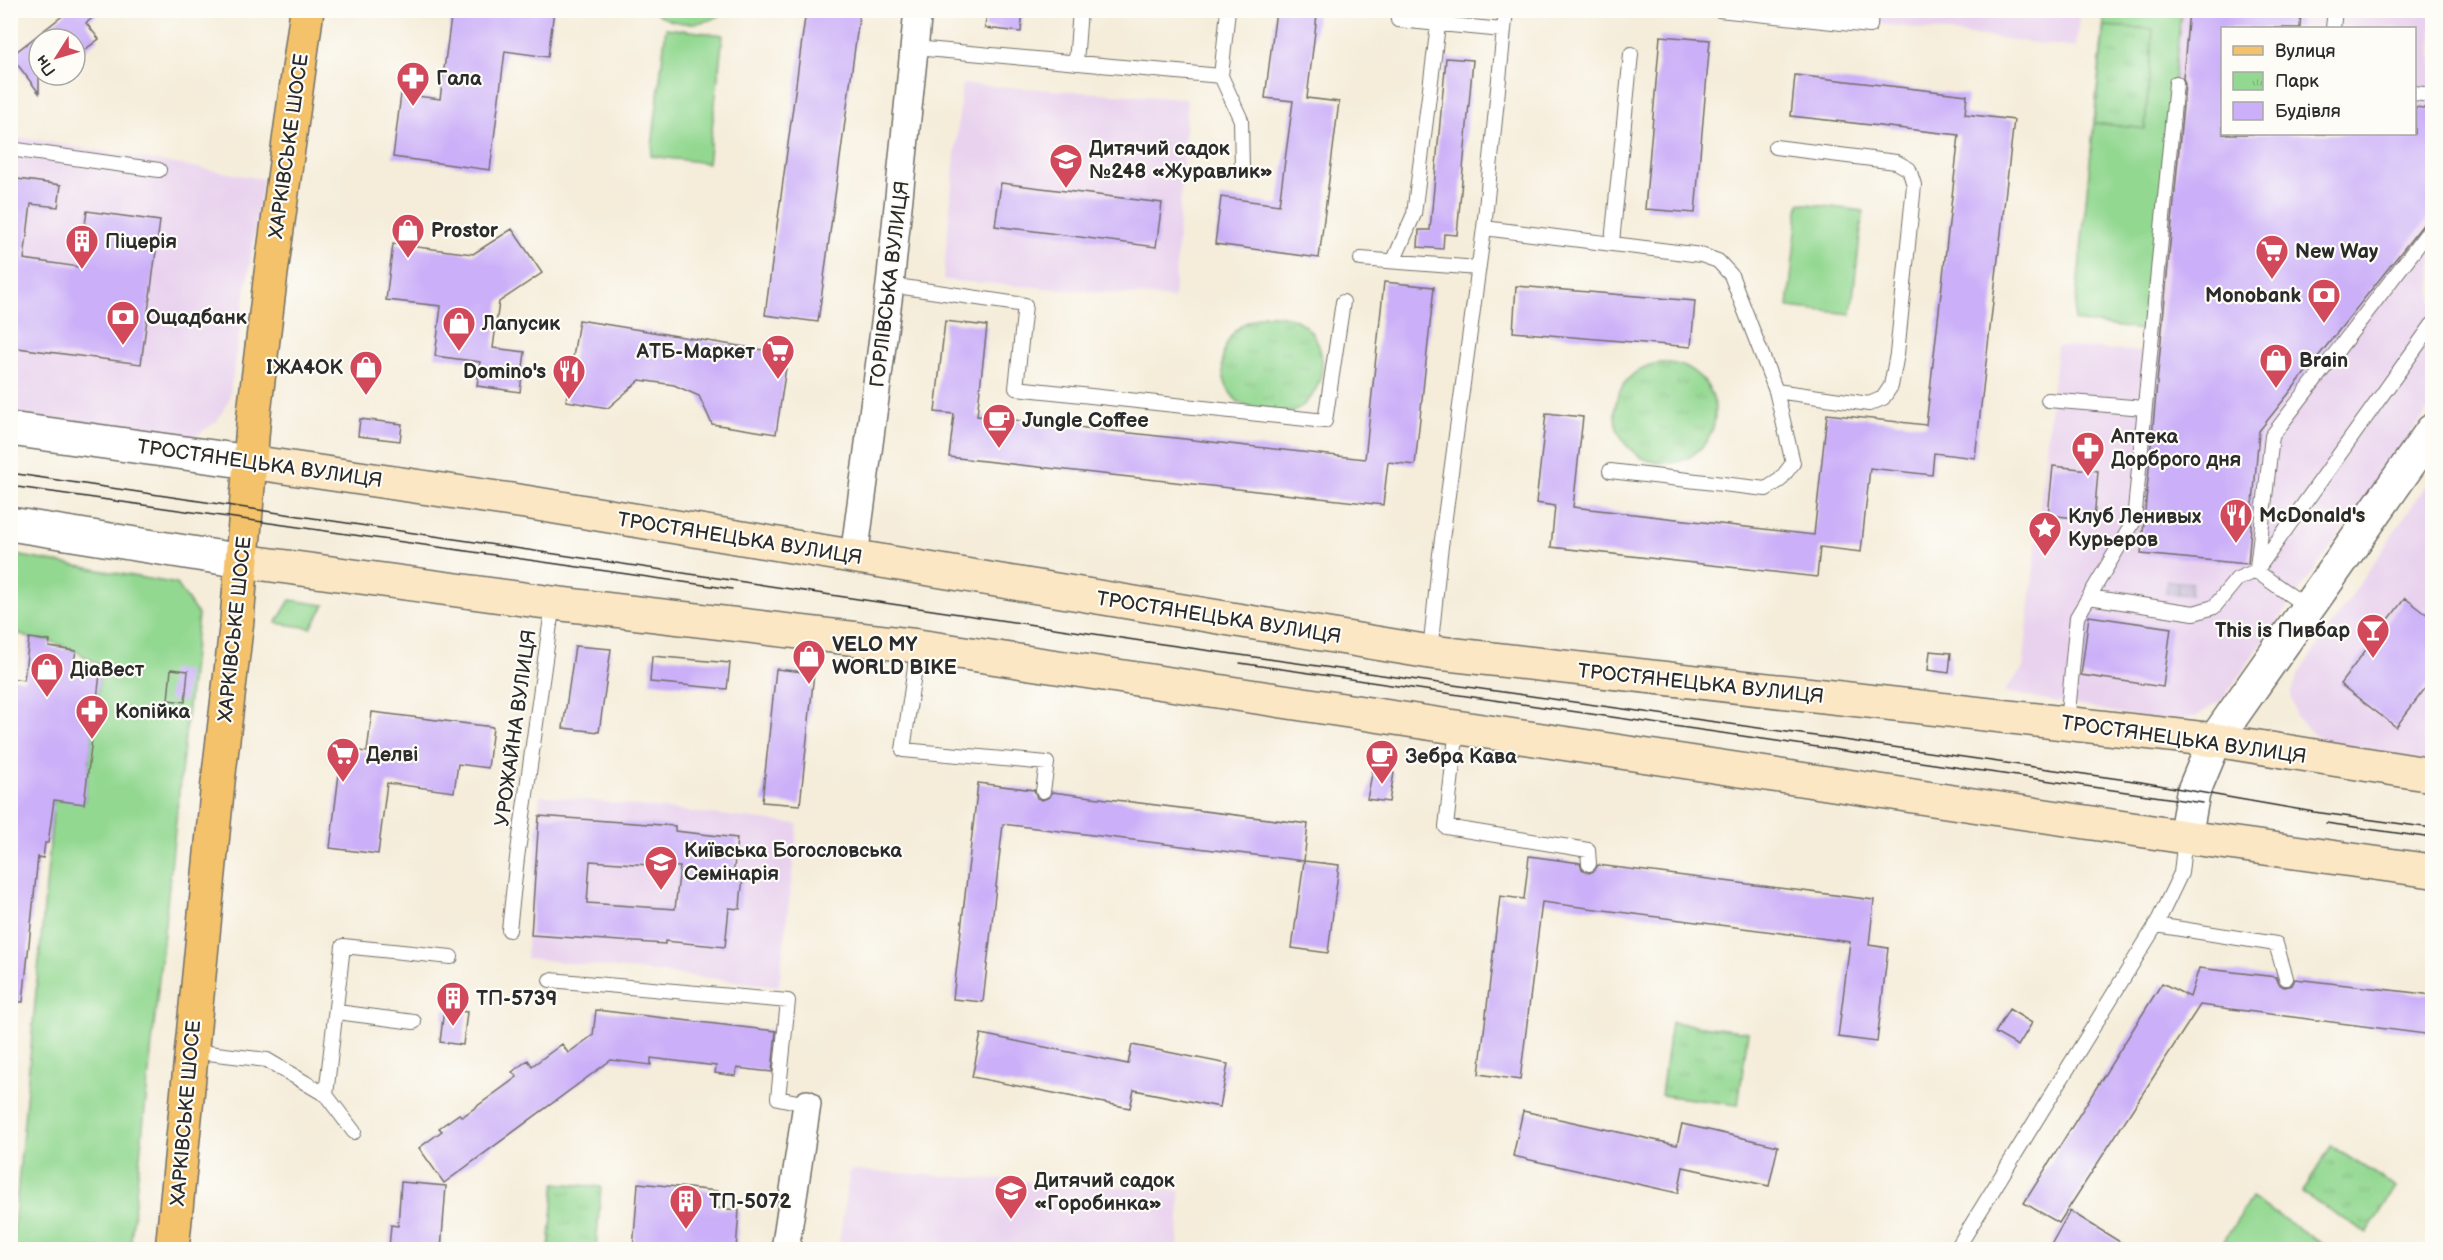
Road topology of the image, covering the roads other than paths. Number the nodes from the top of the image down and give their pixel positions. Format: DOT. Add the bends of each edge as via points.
graph roads {
  1 [pos="307,10"];
  2 [pos="918,10"];
  3 [pos="1080,10"];
  4 [pos="1228,10"];
  5 [pos="1398,10"];
  6 [pos="1506,10"];
  7 [pos="1719,10"];
  8 [pos="1871,10"];
  9 [pos="2335,10"];
  10 [pos="1438,25"];
  11 [pos="2334,27"];
  12 [pos="1503,30"];
  13 [pos="915,48"];
  14 [pos="1631,54"];
  15 [pos="1076,63"];
  16 [pos="1221,76"];
  17 [pos="2176,83"];
  18 [pos="2416,93"];
  19 [pos="2433,96"];
  20 [pos="1775,147"];
  21 [pos="10,149"];
  22 [pos="1242,169"];
  23 [pos="159,170"];
  24 [pos="2433,226"];
  25 [pos="1484,228"];
  26 [pos="1611,242"];
  27 [pos="1361,259"];
  28 [pos="1394,260"];
  29 [pos="1478,268"];
  30 [pos="890,285"];
  31 [pos="1343,302"];
  32 [pos="2433,325"];
  33 [pos="1776,391"];
  34 [pos="2048,400"];
  35 [pos="2144,408"];
  36 [pos="10,429"];
  37 [pos="2431,436"];
  38 [pos="250,462"];
  39 [pos="1610,471"];
  40 [pos="10,524"];
  41 [pos="854,557"];
  42 [pos="242,561"];
  43 [pos="2256,571"];
  44 [pos="2089,597"];
  45 [pos="553,603"];
  46 [pos="2307,607"];
  47 [pos="918,646"];
  48 [pos="1430,652"];
  49 [pos="2067,723"];
  50 [pos="1457,728"];
  51 [pos="2215,740"];
  52 [pos="2433,775"];
  53 [pos="1043,791"];
  54 [pos="2185,837"];
  55 [pos="1589,864"];
  56 [pos="2433,871"];
  57 [pos="2156,925"];
  58 [pos="509,930"];
  59 [pos="451,957"];
  60 [pos="2286,978"];
  61 [pos="550,980"];
  62 [pos="337,1012"];
  63 [pos="414,1022"];
  64 [pos="191,1051"];
  65 [pos="326,1095"];
  66 [pos="807,1104"];
  67 [pos="354,1132"];
  68 [pos="172,1250"];
  69 [pos="786,1250"];
  70 [pos="1956,1250"];
  1 -- 38 [label="main road, ХАРКІВСЬКЕ ШОСЕ"];
  2 -- 13 [label="street, ГОРЛІВСЬКА ВУЛИЦЯ"];
  3 -- 15 [label="lane"];
  4 -- 16 [label="lane"];
  5 -- 10 [label="lane" via="1398,20"];
  6 -- 12 [label="lane"];
  7 -- 8 [label="lane" via="1870,26"];
  9 -- 11 [label="lane"];
  10 -- 12 [label="lane"];
  10 -- 28 [label="lane" via="1414,214"];
  12 -- 25 [label="lane"];
  13 -- 15 [label="lane"];
  13 -- 30 [label="street, ГОРЛІВСЬКА ВУЛИЦЯ"];
  14 -- 26 [label="lane"];
  15 -- 16 [label="lane"];
  16 -- 22 [label="lane" via="1241,120"];
  17 -- 35 [label="lane"];
  18 -- 19 [label="lane"];
  20 -- 33 [label="lane" via="1896,162 1909,170 1914,185 1897,354 1891,386 1883,398 1869,404"];
  21 -- 23 [label="lane"];
  24 -- 43 [label="lane" via="2272,436"];
  25 -- 26 [label="lane"];
  25 -- 29 [label="lane"];
  26 -- 33 [label="lane" via="1718,261 1731,275"];
  27 -- 28 [label="lane"];
  28 -- 29 [label="lane"];
  29 -- 48 [label="lane"];
  30 -- 31 [label="lane" via="1025,305 1016,388 1325,421"];
  30 -- 41 [label="street, ГОРЛІВСЬКА ВУЛИЦЯ"];
  32 -- 43 [label="lane"];
  33 -- 39 [label="lane" via="1793,464 1766,489"];
  34 -- 35 [label="lane"];
  35 -- 44 [label="lane" via="2134,521"];
  36 -- 38 [label="street, ТРОСТЯНЕЦЬКА ВУЛИЦЯ"];
  37 -- 46 [label="street"];
  38 -- 41 [label="main road, ТРОСТЯНЕЦЬКА ВУЛИЦЯ" via="513,500"];
  38 -- 42 [label="main road, ХАРКІВСЬКЕ ШОСЕ"];
  40 -- 42 [label="street"];
  41 -- 48 [label="main road, ТРОСТЯНЕЦЬКА ВУЛИЦЯ"];
  42 -- 45 [label="main road"];
  42 -- 64 [label="main road, ХАРКІВСЬКЕ ШОСЕ"];
  43 -- 44 [label="lane" via="2237,579 2214,607 2194,613"];
  43 -- 46 [label="lane"];
  44 -- 49 [label="lane" via="2077,617"];
  45 -- 47 [label="main road"];
  45 -- 58 [label="lane, УРОЖАЙНА ВУЛИЦЯ"];
  46 -- 51 [label="street"];
  47 -- 50 [label="main road"];
  47 -- 53 [label="lane" via="903,750 1047,764"];
  48 -- 49 [label="main road, ТРОСТЯНЕЦЬКА ВУЛИЦЯ"];
  49 -- 51 [label="main road, ТРОСТЯНЕЦЬКА ВУЛИЦЯ"];
  50 -- 54 [label="main road"];
  50 -- 55 [label="lane" via="1446,827 1588,850"];
  51 -- 52 [label="main road, ТРОСТЯНЕЦЬКА ВУЛИЦЯ"];
  51 -- 54 [label="street" via="2193,793"];
  54 -- 56 [label="main road"];
  54 -- 57 [label="lane" via="2181,873"];
  57 -- 60 [label="lane" via="2276,944"];
  57 -- 70 [label="lane"];
  59 -- 62 [label="lane" via="343,946"];
  61 -- 66 [label="lane" via="788,1000 778,1098"];
  62 -- 63 [label="lane"];
  62 -- 65 [label="lane"];
  64 -- 65 [label="lane" via="267,1060"];
  64 -- 68 [label="main road, ХАРКІВСЬКЕ ШОСЕ"];
  65 -- 67 [label="lane"];
  66 -- 69 [label="street"];
}
